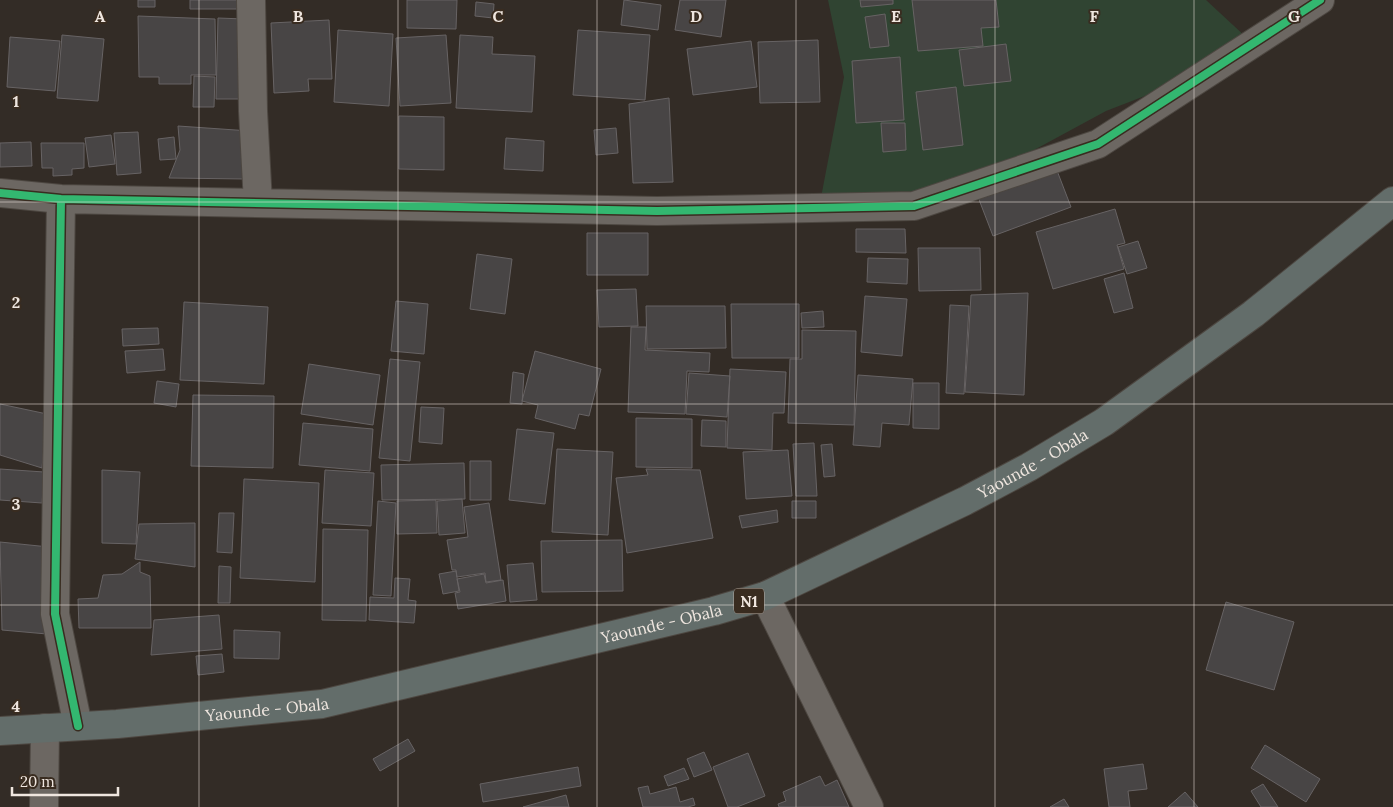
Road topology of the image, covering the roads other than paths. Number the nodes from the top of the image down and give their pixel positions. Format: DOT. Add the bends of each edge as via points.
graph roads {
  1 [pos="251,0"];
  2 [pos="1320,0"];
  3 [pos="0,193"];
  4 [pos="61,199"];
  5 [pos="1393,201"];
  6 [pos="258,203"];
  7 [pos="765,596"];
  8 [pos="78,726"];
  9 [pos="45,728"];
  10 [pos="0,731"];
  11 [pos="44,807"];
  12 [pos="869,807"];
  1 -- 6 [label="street" via="252,111"];
  2 -- 6 [label="street" via="1098,144 914,206 657,211"];
  3 -- 4 [label="street"];
  4 -- 6 [label="street"];
  4 -- 8 [label="street" via="55,614"];
  5 -- 7 [label="highway, Yaounde - Obala / N1" via="1253,314 1104,422 965,501"];
  7 -- 8 [label="highway, Yaounde - Obala / N1" via="695,616 322,704"];
  7 -- 12 [label="street"];
  8 -- 9 [label="highway, Yaounde - Obala / N1"];
  9 -- 10 [label="highway, Yaounde - Obala / N1"];
  9 -- 11 [label="street"];
}
